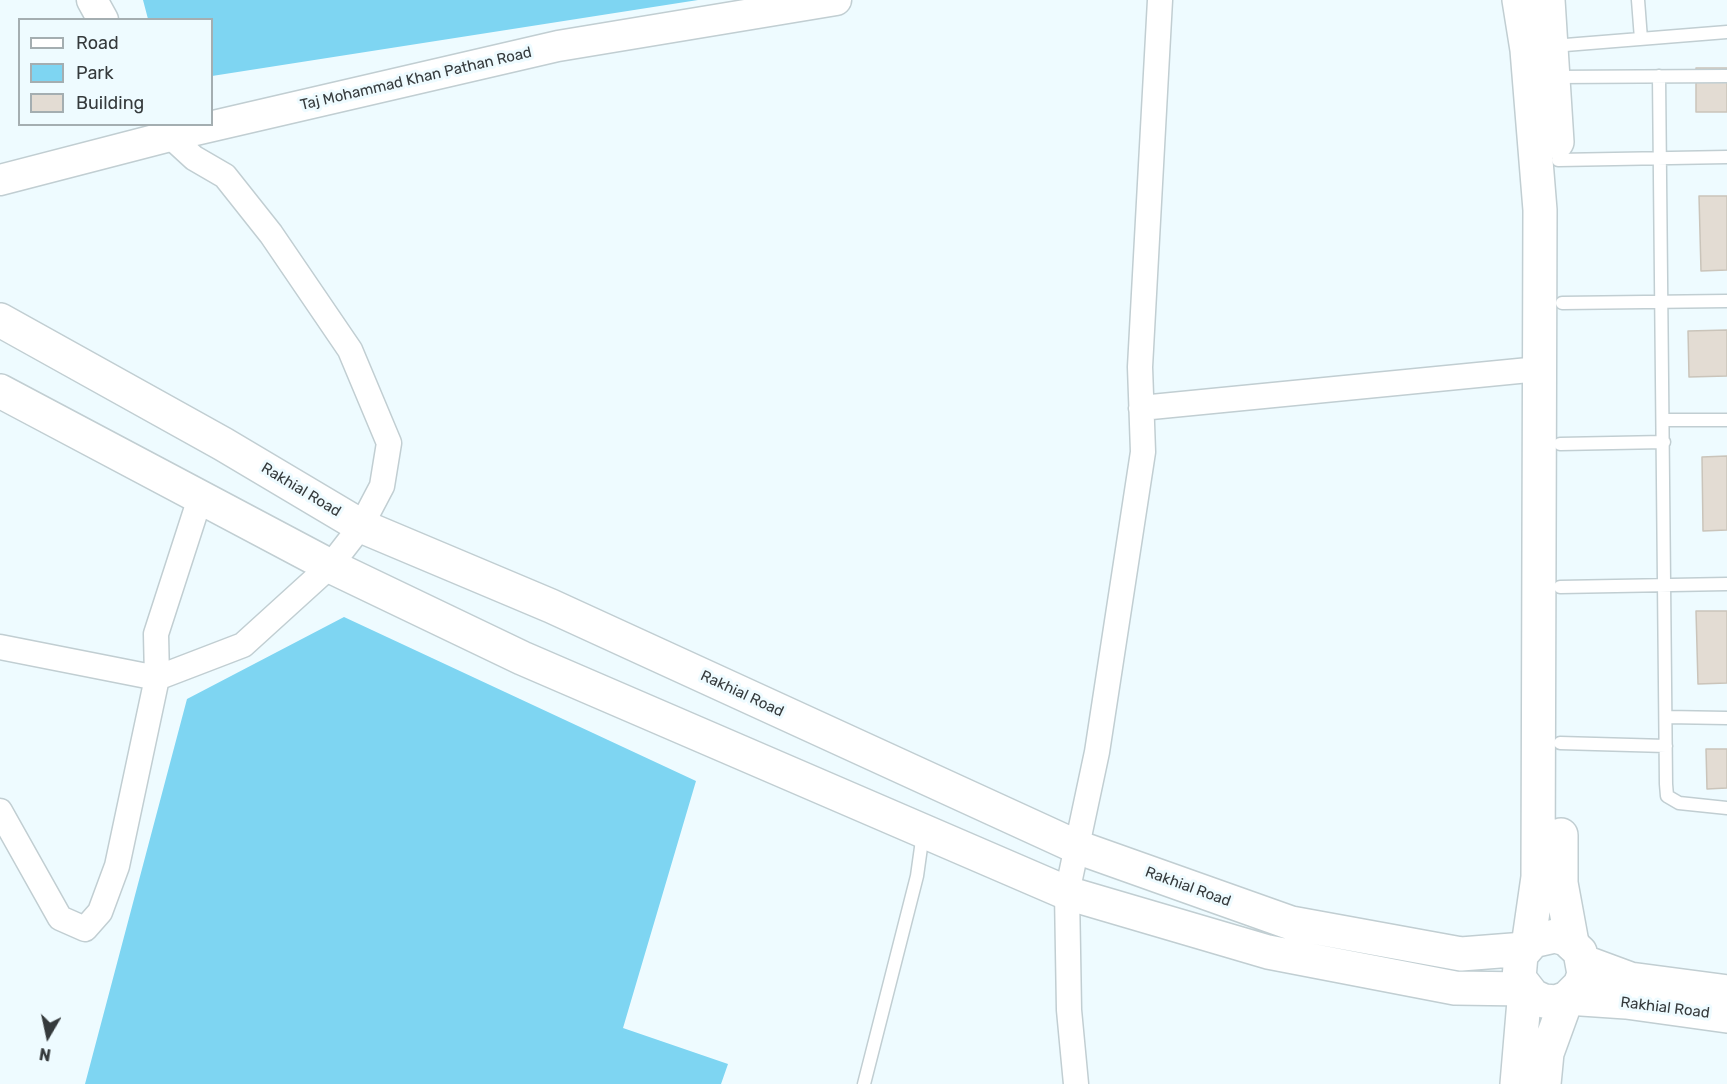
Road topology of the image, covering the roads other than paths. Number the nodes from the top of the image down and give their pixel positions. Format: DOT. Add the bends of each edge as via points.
graph roads {
  1 [pos="92,0"];
  2 [pos="836,0"];
  3 [pos="1160,0"];
  4 [pos="1519,0"];
  5 [pos="1548,0"];
  6 [pos="1638,0"];
  7 [pos="102,18"];
  8 [pos="1727,32"];
  9 [pos="1641,39"];
  10 [pos="1552,62"];
  11 [pos="1659,76"];
  12 [pos="1727,76"];
  13 [pos="213,120"];
  14 [pos="186,126"];
  15 [pos="167,130"];
  16 [pos="1727,157"];
  17 [pos="1557,160"];
  18 [pos="1660,160"];
  19 [pos="0,180"];
  20 [pos="1727,301"];
  21 [pos="1661,302"];
  22 [pos="1562,303"];
  23 [pos="0,320"];
  24 [pos="1539,369"];
  25 [pos="0,390"];
  26 [pos="1141,408"];
  27 [pos="1663,420"];
  28 [pos="1727,420"];
  29 [pos="1664,442"];
  30 [pos="1560,444"];
  31 [pos="200,498"];
  32 [pos="361,526"];
  33 [pos="330,566"];
  34 [pos="1727,584"];
  35 [pos="1666,585"];
  36 [pos="1560,587"];
  37 [pos="0,647"];
  38 [pos="157,678"];
  39 [pos="1666,717"];
  40 [pos="1727,718"];
  41 [pos="1560,743"];
  42 [pos="1666,746"];
  43 [pos="1727,808"];
  44 [pos="0,811"];
  45 [pos="923,832"];
  46 [pos="1077,847"];
  47 [pos="1067,893"];
  48 [pos="1526,947"];
  49 [pos="1578,953"];
  50 [pos="1525,989"];
  51 [pos="1727,992"];
  52 [pos="1567,998"];
  53 [pos="1727,1016"];
  54 [pos="864,1084"];
  55 [pos="1076,1084"];
  56 [pos="1517,1084"];
  57 [pos="1544,1084"];
  1 -- 7 [label="street"];
  2 -- 13 [label="street, Taj Mohammad Khan Pathan Road" via="558,46"];
  3 -- 26 [label="street"];
  4 -- 24 [label="main road" via="1540,210"];
  5 -- 10 [label="main road"];
  6 -- 9 [label="lane"];
  8 -- 9 [label="lane"];
  9 -- 10 [label="lane"];
  10 -- 11 [label="lane"];
  10 -- 17 [label="main road"];
  11 -- 12 [label="lane"];
  11 -- 18 [label="lane"];
  14 -- 15 [label="street, Taj Mohammad Khan Pathan Road"];
  15 -- 19 [label="street, Taj Mohammad Khan Pathan Road"];
  15 -- 32 [label="street" via="194,158 225,176 271,234 350,350 389,443 382,486"];
  16 -- 18 [label="lane"];
  17 -- 18 [label="lane"];
  17 -- 22 [label="main road"];
  18 -- 21 [label="lane"];
  20 -- 21 [label="lane"];
  21 -- 22 [label="lane"];
  21 -- 27 [label="lane"];
  22 -- 30 [label="main road"];
  23 -- 32 [label="main road, Rakhial Road"];
  24 -- 26 [label="street"];
  24 -- 48 [label="main road" via="1538,877"];
  25 -- 31 [label="main road"];
  26 -- 46 [label="street" via="1143,452 1097,752"];
  27 -- 28 [label="lane"];
  27 -- 29 [label="lane"];
  29 -- 30 [label="lane"];
  29 -- 35 [label="lane"];
  30 -- 36 [label="main road"];
  31 -- 33 [label="main road"];
  31 -- 38 [label="street" via="156,634"];
  32 -- 33 [label="street"];
  32 -- 46 [label="main road, Rakhial Road" via="551,606"];
  33 -- 38 [label="street" via="243,645"];
  33 -- 45 [label="main road" via="522,658"];
  34 -- 35 [label="lane"];
  35 -- 36 [label="lane"];
  35 -- 39 [label="lane"];
  36 -- 41 [label="main road"];
  37 -- 38 [label="street"];
  38 -- 44 [label="street" via="117,866 100,912 85,929 60,918"];
  39 -- 40 [label="lane"];
  39 -- 42 [label="lane"];
  41 -- 42 [label="lane"];
  41 -- 49 [label="main road" via="1561,883"];
  42 -- 43 [label="lane" via="1667,796 1690,805"];
  45 -- 47 [label="main road"];
  45 -- 54 [label="lane" via="917,876"];
  46 -- 47 [label="street"];
  46 -- 48 [label="main road, Rakhial Road" via="1291,923 1461,954"];
  47 -- 50 [label="main road" via="1268,951 1455,988"];
  47 -- 55 [label="street" via="1069,1010"];
  48 -- 49 [label="main road" via="1544,936 1555,936"];
  48 -- 50 [label="main road" via="1518,966"];
  49 -- 51 [label="main road, Rakhial Road" via="1630,979"];
  49 -- 52 [label="main road" via="1584,974 1580,985"];
  50 -- 52 [label="main road" via="1544,1001"];
  50 -- 56 [label="main road"];
  52 -- 53 [label="main road, Rakhial Road"];
  52 -- 57 [label="main road" via="1547,1053"];
}
